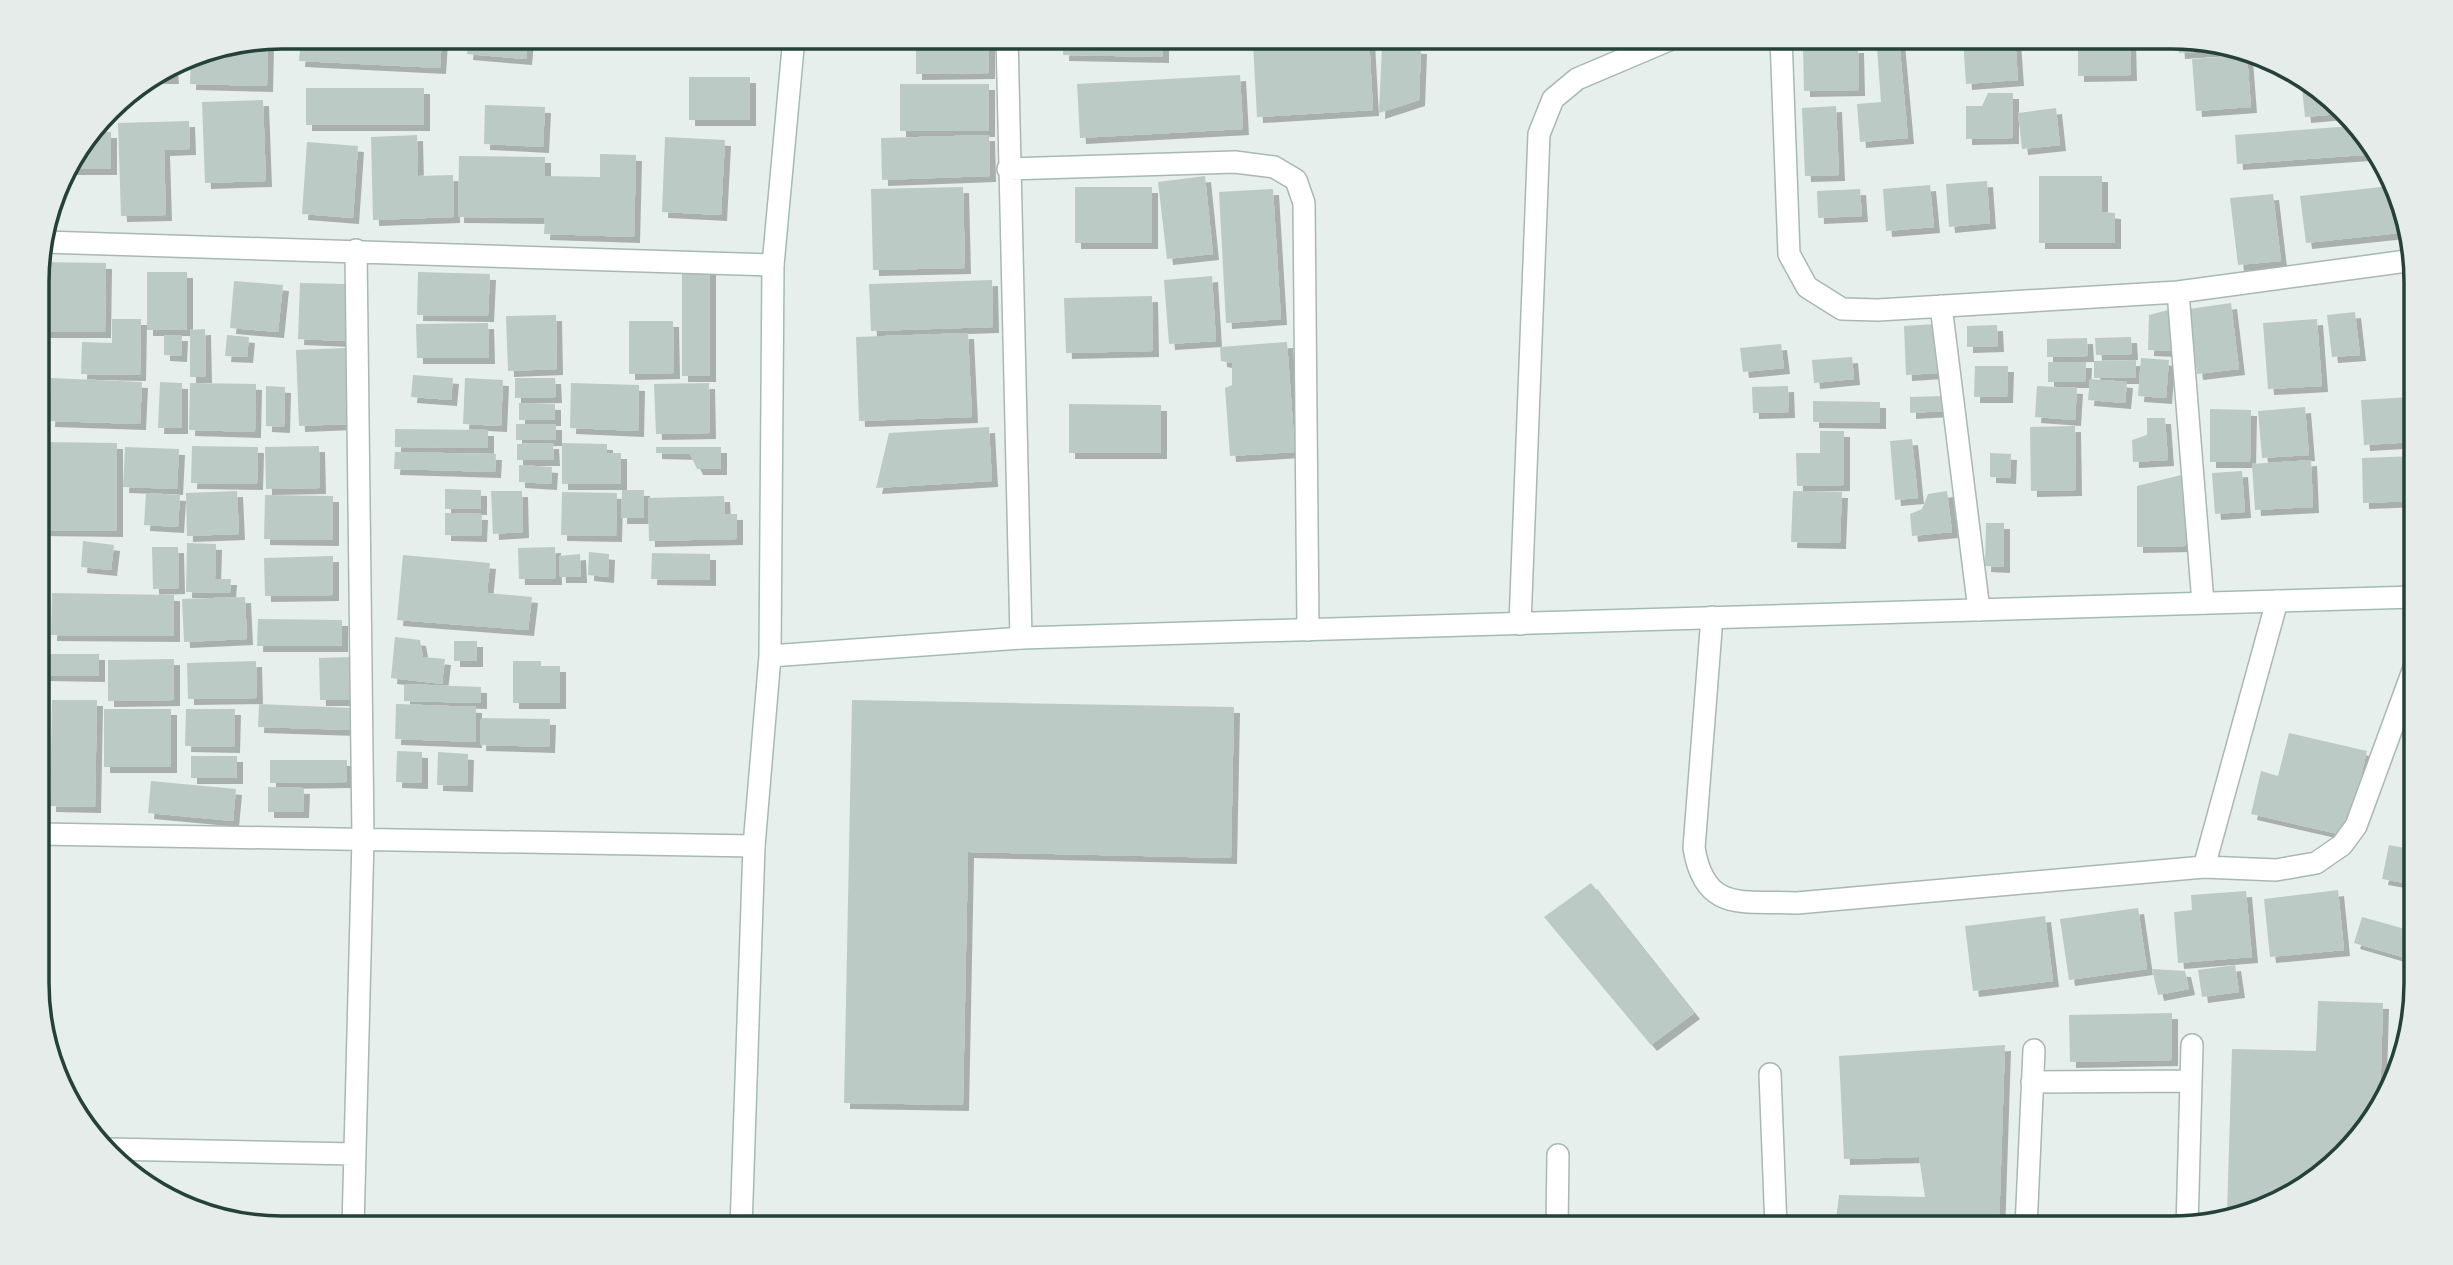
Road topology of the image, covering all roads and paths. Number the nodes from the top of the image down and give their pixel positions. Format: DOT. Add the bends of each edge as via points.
graph roads {
  1 [pos="793,49"];
  2 [pos="1007,49"];
  3 [pos="1648,49"];
  4 [pos="1781,49"];
  5 [pos="1008,169"];
  6 [pos="53,242"];
  7 [pos="356,250"];
  8 [pos="2403,262"];
  9 [pos="773,265"];
  10 [pos="2178,292"];
  11 [pos="1941,306"];
  12 [pos="2404,597"];
  13 [pos="2277,601"];
  14 [pos="2203,603"];
  15 [pos="1979,610"];
  16 [pos="1712,617"];
  17 [pos="1520,624"];
  18 [pos="1308,630"];
  19 [pos="1021,638"];
  20 [pos="770,656"];
  21 [pos="2404,695"];
  22 [pos="49,834"];
  23 [pos="363,839"];
  24 [pos="754,846"];
  25 [pos="2204,867"];
  26 [pos="2192,1045"];
  27 [pos="2034,1050"];
  28 [pos="1770,1074"];
  29 [pos="2190,1080"];
  30 [pos="2032,1082"];
  31 [pos="118,1149"];
  32 [pos="355,1154"];
  33 [pos="1558,1155"];
  34 [pos="353,1216"];
  35 [pos="741,1216"];
  36 [pos="1557,1216"];
  37 [pos="1776,1216"];
  38 [pos="2026,1216"];
  39 [pos="2187,1216"];
  1 -- 9 [label="street"];
  2 -- 5 [label="street"];
  3 -- 17 [label="street" via="1577,79 1553,99 1539,134"];
  4 -- 11 [label="street" via="1789,254 1808,287 1842,309"];
  5 -- 18 [label="street" via="1235,162 1274,167 1296,180 1304,203"];
  5 -- 19 [label="street"];
  6 -- 7 [label="street"];
  7 -- 9 [label="street"];
  7 -- 23 [label="street"];
  8 -- 10 [label="street"];
  9 -- 20 [label="street"];
  10 -- 11 [label="street"];
  10 -- 14 [label="street"];
  11 -- 15 [label="street"];
  12 -- 13 [label="street"];
  13 -- 14 [label="street"];
  13 -- 25 [label="street"];
  14 -- 15 [label="street"];
  15 -- 16 [label="street"];
  16 -- 17 [label="street"];
  16 -- 25 [label="street" via="1694,848 1704,883 1718,897 1797,903"];
  17 -- 18 [label="street"];
  18 -- 19 [label="street"];
  19 -- 20 [label="street"];
  20 -- 24 [label="street"];
  21 -- 25 [label="street" via="2356,826 2342,845 2316,863 2276,870"];
  22 -- 23 [label="street"];
  23 -- 24 [label="street"];
  23 -- 32 [label="street"];
  24 -- 35 [label="street"];
  26 -- 29 [label="street"];
  27 -- 30 [label="street"];
  28 -- 37 [label="street"];
  29 -- 30 [label="street"];
  29 -- 39 [label="street"];
  30 -- 38 [label="street"];
  31 -- 32 [label="street"];
  32 -- 34 [label="street"];
  33 -- 36 [label="street"];
}
